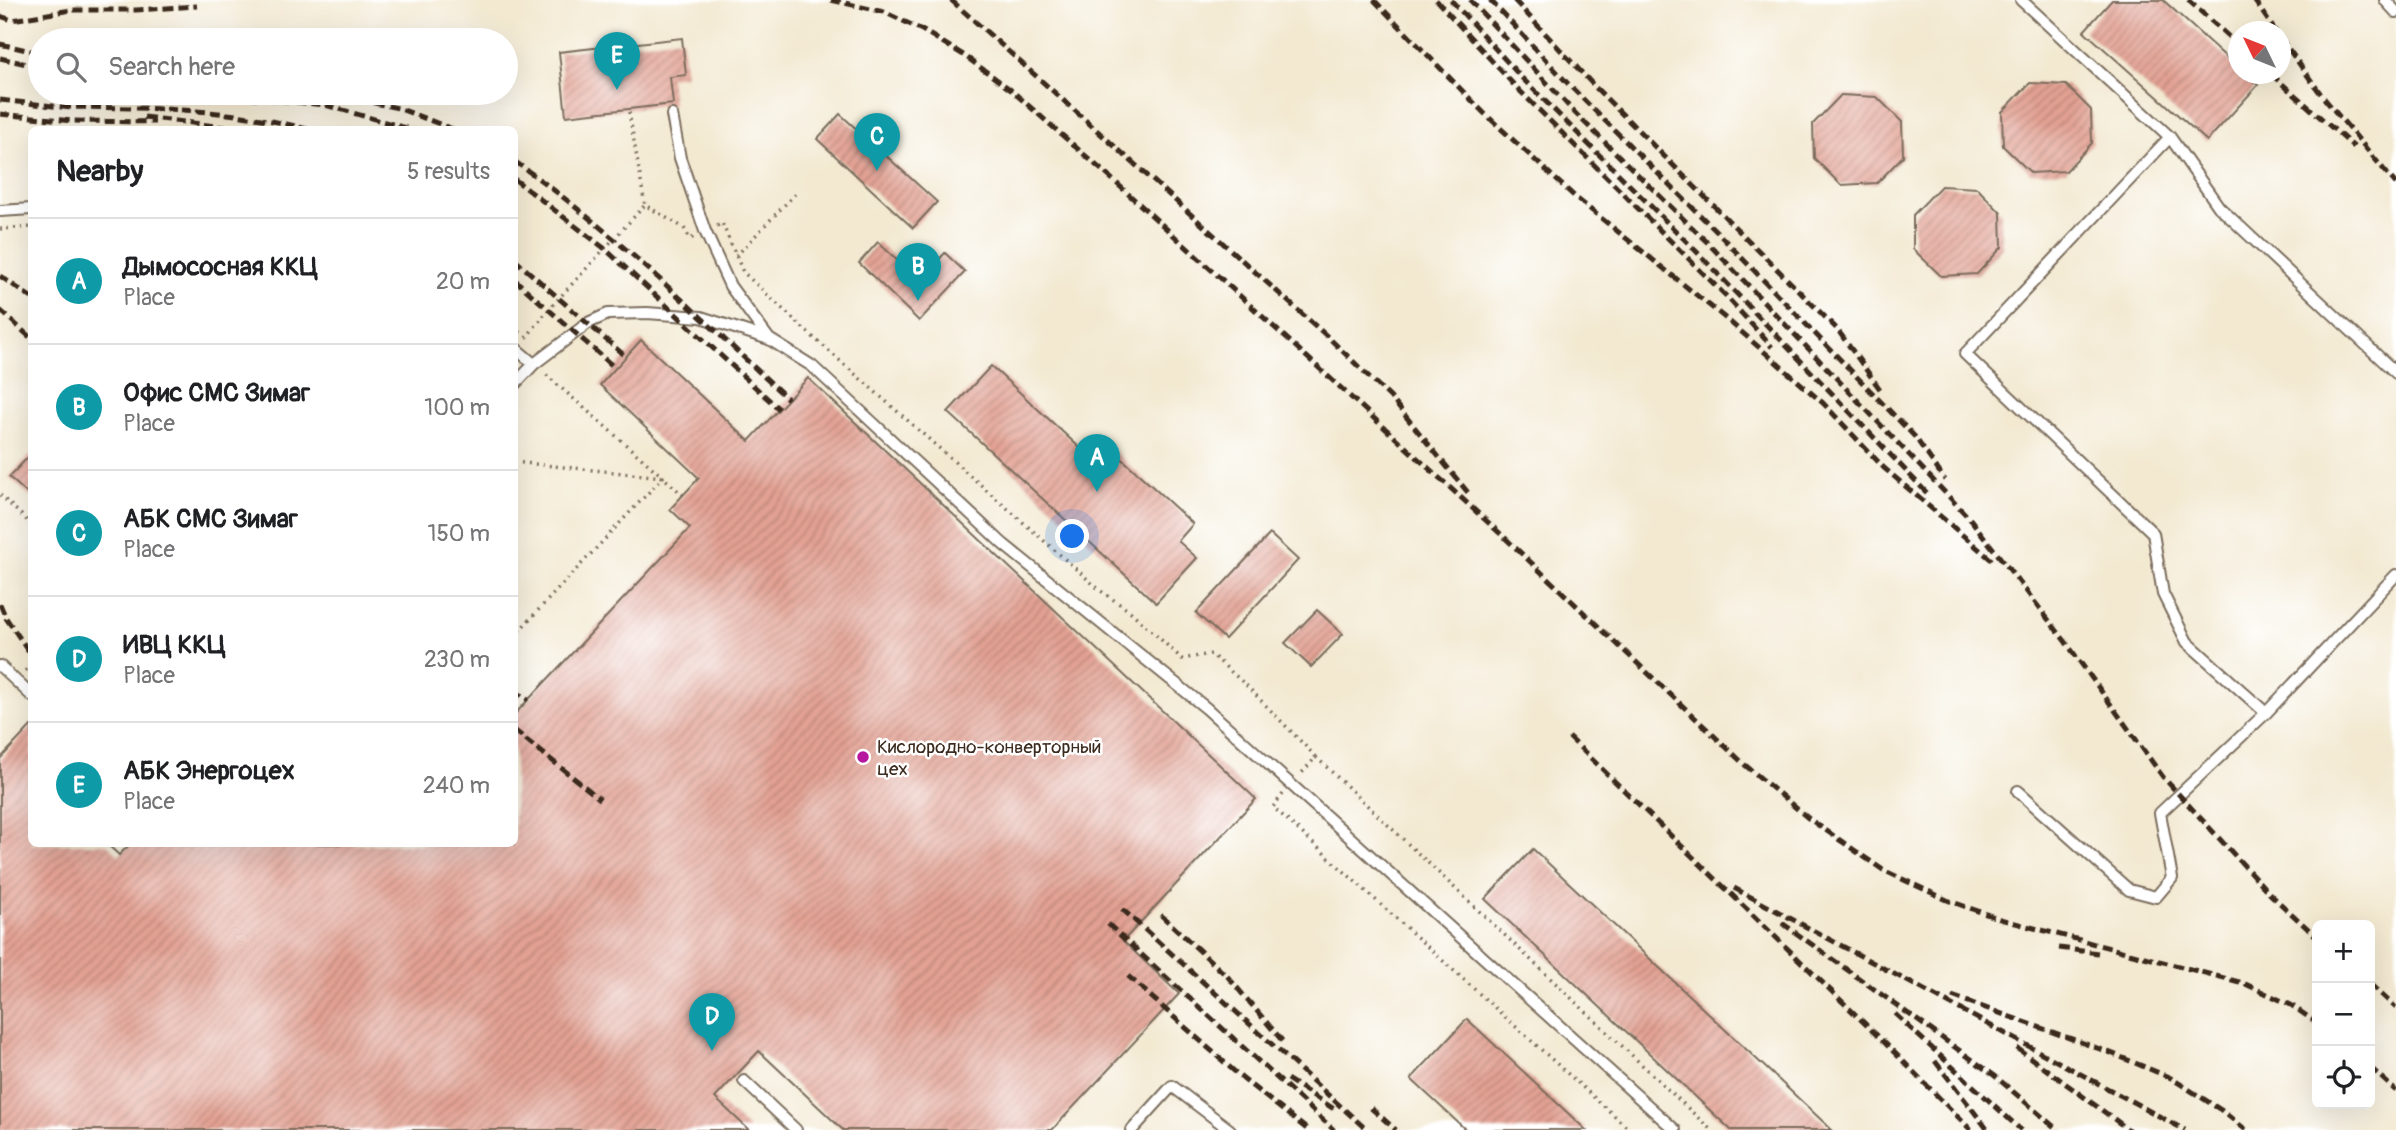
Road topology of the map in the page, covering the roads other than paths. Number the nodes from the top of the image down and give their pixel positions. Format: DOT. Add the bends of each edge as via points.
graph roads {
  1 [pos="2021,0"];
  2 [pos="2385,0"];
  3 [pos="2396,12"];
  4 [pos="672,115"];
  5 [pos="2170,137"];
  6 [pos="28,209"];
  7 [pos="0,211"];
  8 [pos="769,339"];
  9 [pos="518,350"];
  10 [pos="534,364"];
  11 [pos="2396,373"];
  12 [pos="518,381"];
  13 [pos="2396,575"];
  14 [pos="0,666"];
  15 [pos="28,692"];
  16 [pos="2266,713"];
  17 [pos="2018,792"];
  18 [pos="744,1081"];
  19 [pos="796,1130"];
  20 [pos="1132,1130"];
  21 [pos="1230,1130"];
  22 [pos="1675,1130"];
  1 -- 5 [label="lane"];
  2 -- 3 [label="lane"];
  4 -- 8 [label="lane" via="680,158 705,232 730,286"];
  5 -- 11 [label="lane" via="2219,207"];
  5 -- 16 [label="lane" via="1965,354 2153,533 2163,594 2187,642"];
  6 -- 7 [label="lane"];
  8 -- 10 [label="lane" via="701,317 608,314 574,332"];
  8 -- 22 [label="lane" via="812,366 1003,544 1206,708"];
  9 -- 10 [label="lane"];
  10 -- 12 [label="lane"];
  13 -- 16 [label="lane"];
  14 -- 15 [label="lane"];
  16 -- 17 [label="lane" via="2160,813 2172,878 2156,897 2129,890"];
  18 -- 19 [label="lane"];
  20 -- 21 [label="lane" via="1172,1086"];
}
